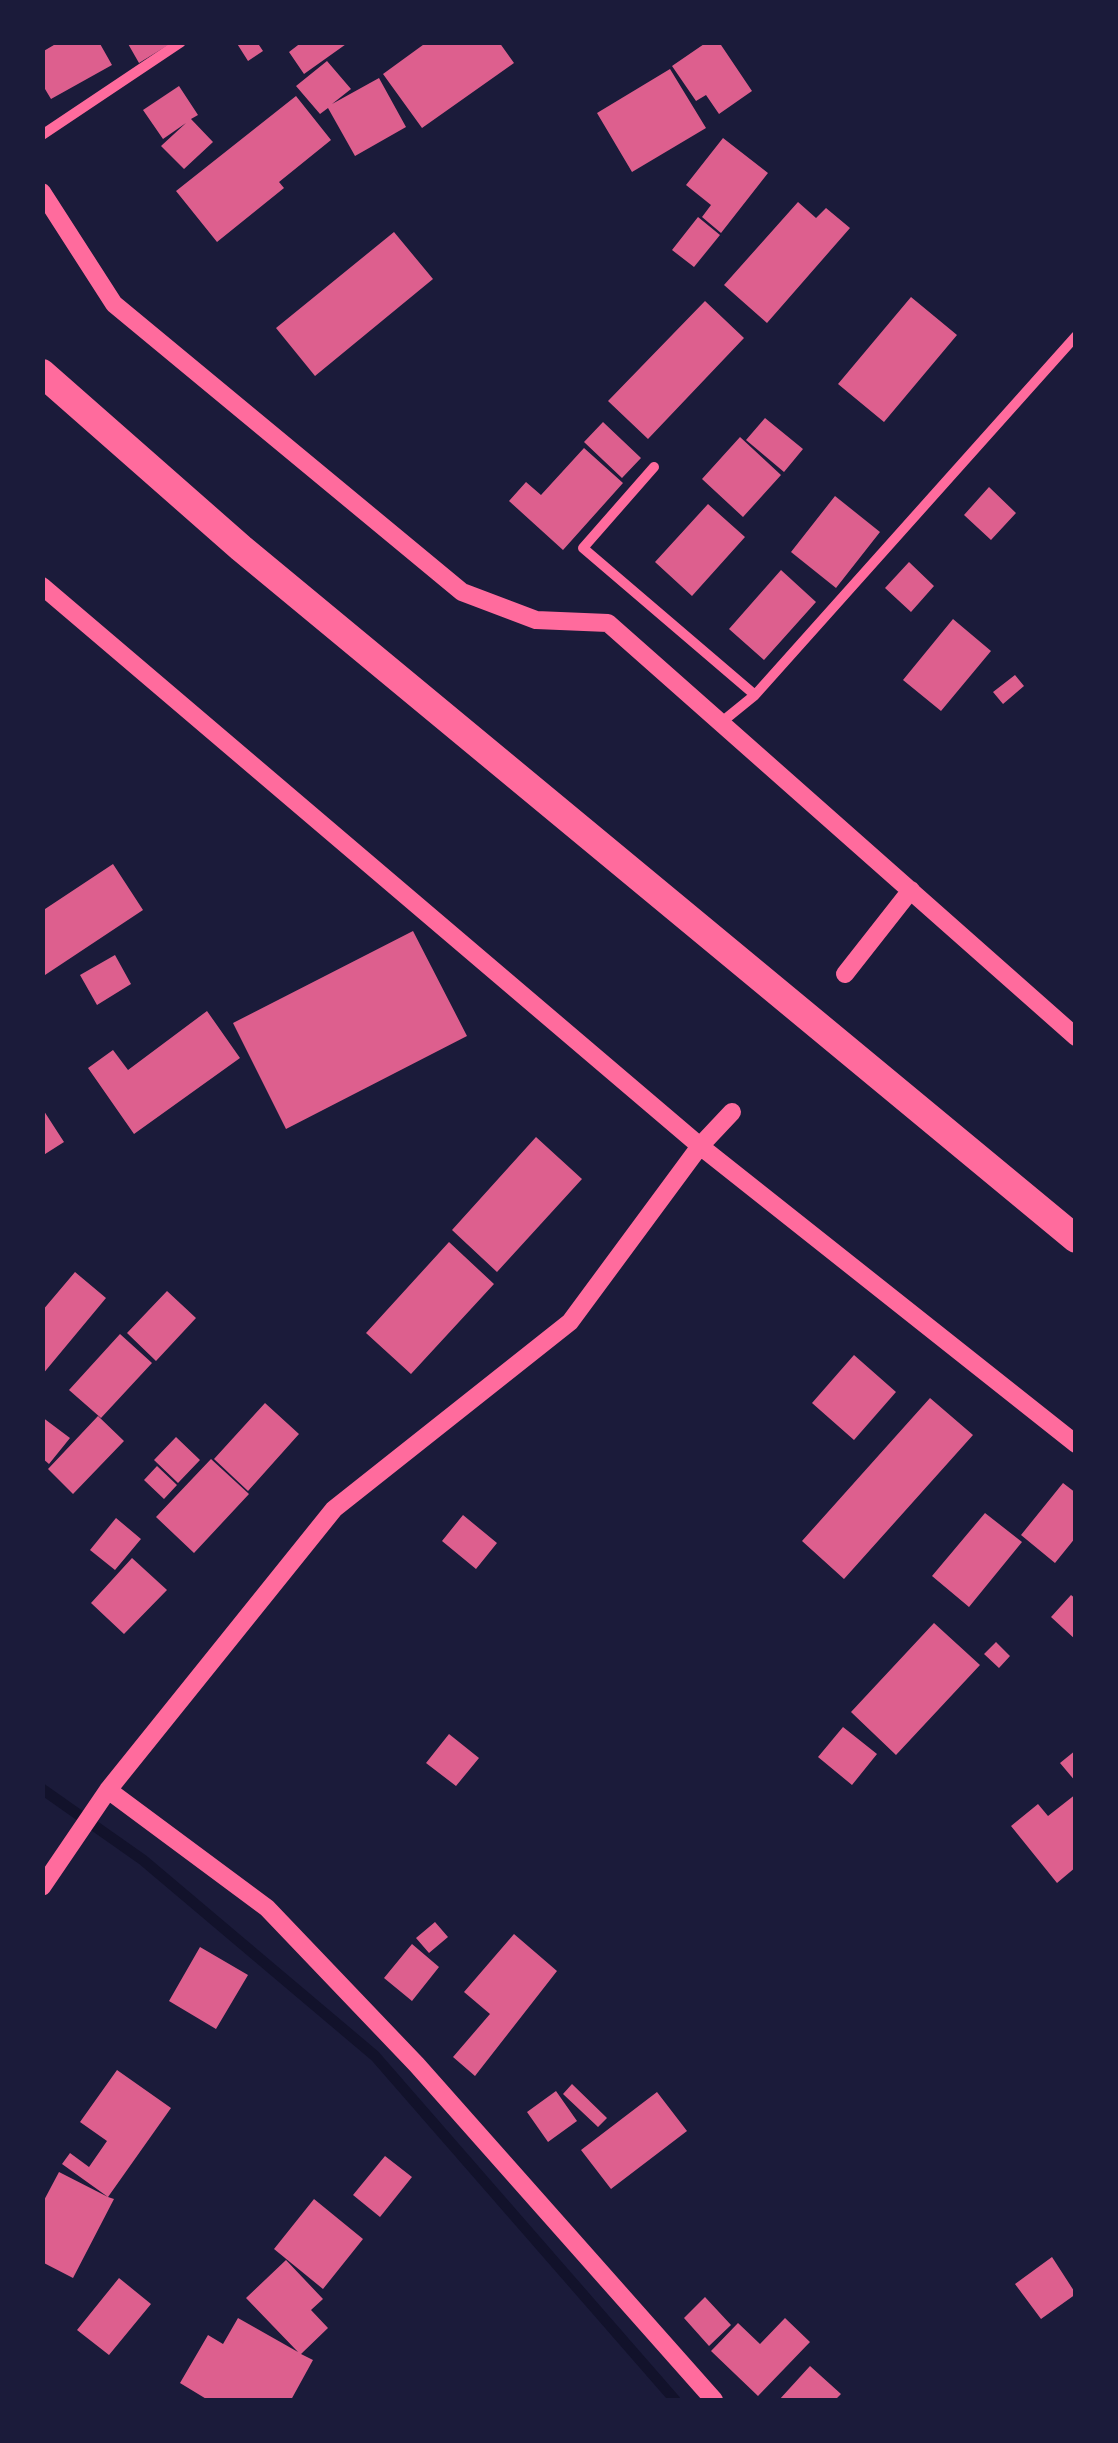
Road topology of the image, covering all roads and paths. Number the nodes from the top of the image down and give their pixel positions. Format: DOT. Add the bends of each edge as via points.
graph roads {
  1 [pos="181,42"];
  2 [pos="42,135"];
  3 [pos="42,192"];
  4 [pos="1076,336"];
  5 [pos="42,373"];
  6 [pos="654,467"];
  7 [pos="42,586"];
  8 [pos="755,695"];
  9 [pos="723,721"];
  10 [pos="911,890"];
  11 [pos="845,974"];
  12 [pos="1076,1037"];
  13 [pos="732,1112"];
  14 [pos="700,1146"];
  15 [pos="1076,1239"];
  16 [pos="1076,1444"];
  17 [pos="108,1790"];
  18 [pos="42,1887"];
  19 [pos="714,2400"];
  1 -- 2 [label="street"];
  3 -- 9 [label="street" via="114,304 462,592 536,620 608,623"];
  4 -- 8 [label="street"];
  5 -- 15 [label="highway" via="242,548"];
  6 -- 8 [label="street" via="583,548"];
  7 -- 14 [label="street"];
  8 -- 9 [label="street"];
  9 -- 10 [label="street"];
  10 -- 11 [label="street"];
  10 -- 12 [label="street"];
  13 -- 14 [label="street"];
  14 -- 16 [label="street"];
  14 -- 17 [label="street" via="570,1322 334,1509"];
  17 -- 18 [label="street"];
  17 -- 19 [label="street" via="267,1908 417,2064"];
}
